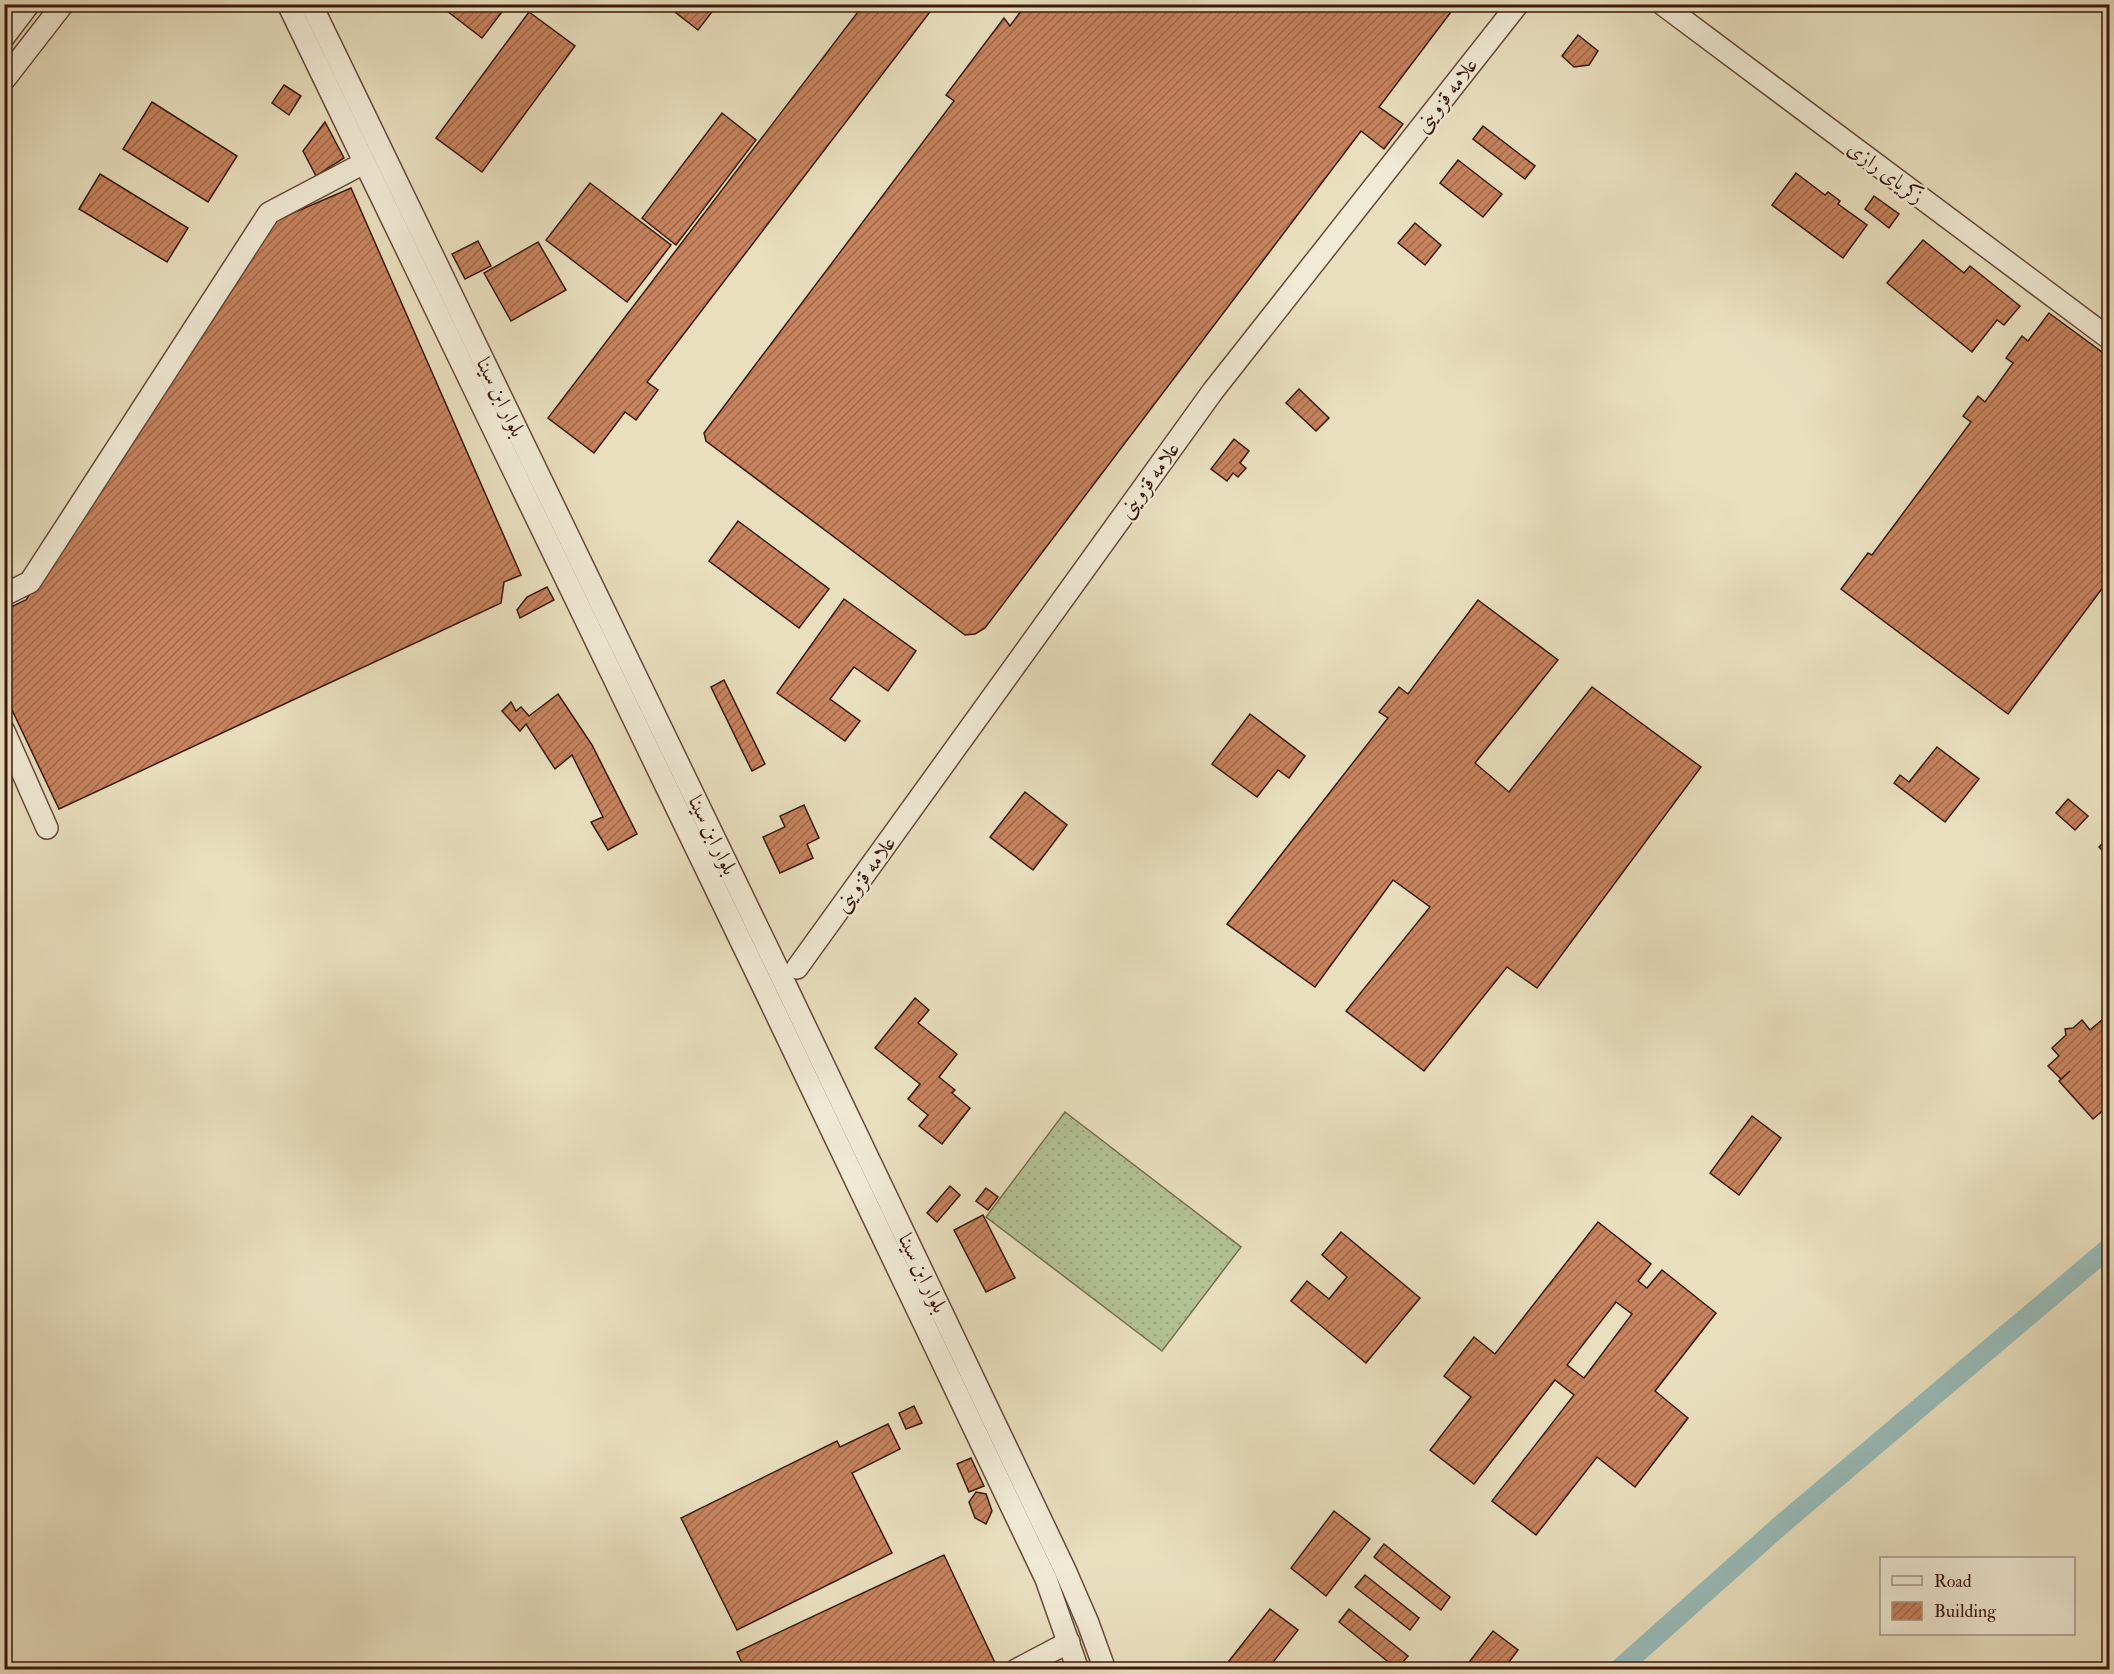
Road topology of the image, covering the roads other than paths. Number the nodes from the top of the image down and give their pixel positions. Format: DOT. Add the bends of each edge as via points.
graph roads {
  1 [pos="29,4"];
  2 [pos="63,4"];
  3 [pos="288,4"];
  4 [pos="311,4"];
  5 [pos="1518,4"];
  6 [pos="1662,4"];
  7 [pos="4,37"];
  8 [pos="4,80"];
  9 [pos="364,163"];
  10 [pos="2109,339"];
  11 [pos="4,595"];
  12 [pos="4,731"];
  13 [pos="47,828"];
  14 [pos="797,968"];
  15 [pos="1069,1642"];
  16 [pos="1016,1670"];
  17 [pos="1078,1670"];
  18 [pos="1105,1670"];
  1 -- 7 [label="street"];
  2 -- 8 [label="street"];
  3 -- 9 [label="street, بلوار ابن سینا"];
  4 -- 18 [label="street, بلوار ابن سینا" via="1065,1570"];
  5 -- 14 [label="street, علامه قزوینی" via="1213,390"];
  6 -- 10 [label="street, زکریای رازی"];
  9 -- 11 [label="street" via="269,213 30,582"];
  9 -- 15 [label="street, بلوار ابن سینا" via="1031,1547"];
  12 -- 13 [label="street"];
  15 -- 16 [label="street"];
  15 -- 17 [label="street, بلوار ابن سینا"];
}
